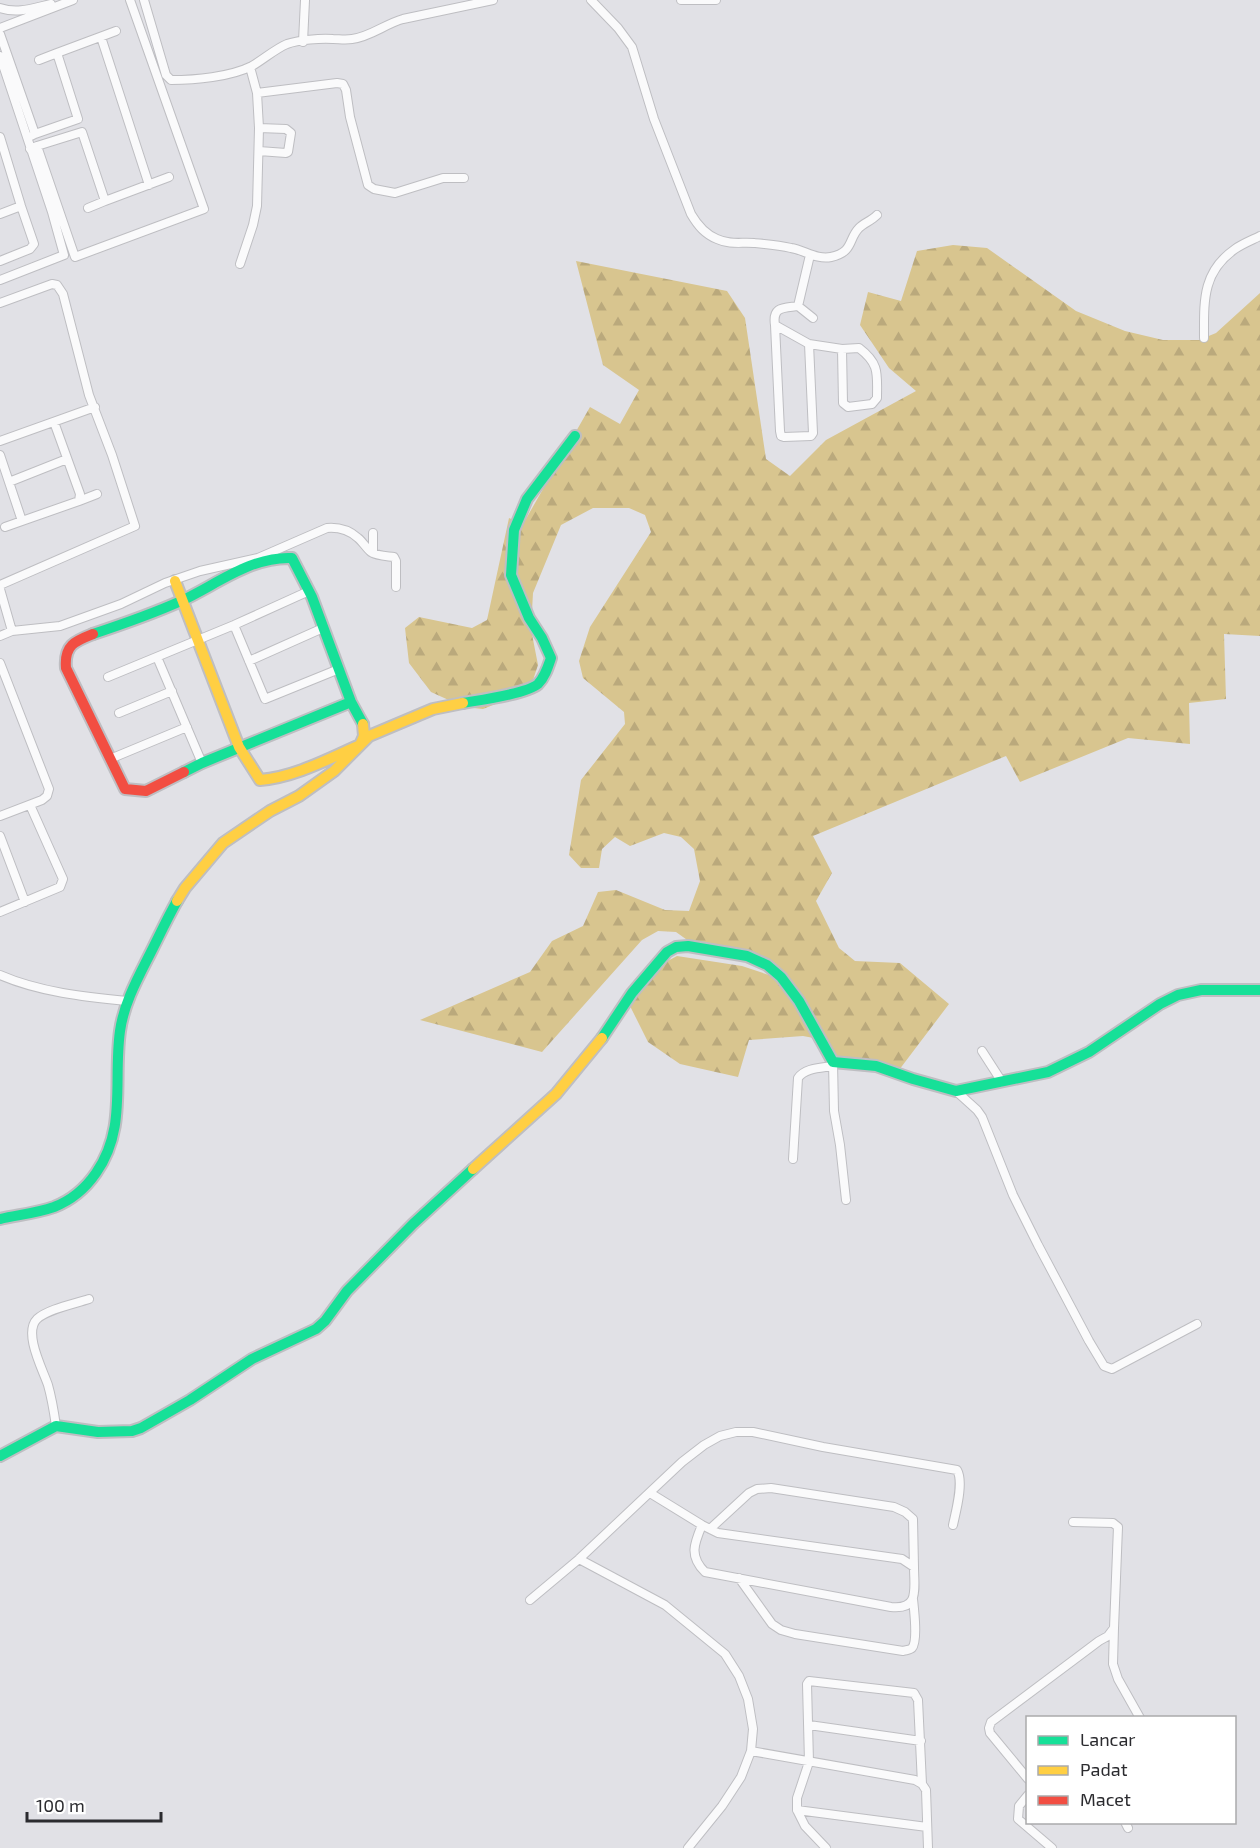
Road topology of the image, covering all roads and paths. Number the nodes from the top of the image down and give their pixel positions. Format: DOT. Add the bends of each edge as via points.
graph roads {
  1 [pos="64,0"];
  2 [pos="73,0"];
  3 [pos="130,0"];
  4 [pos="144,0"];
  5 [pos="305,0"];
  6 [pos="493,0"];
  7 [pos="591,0"];
  8 [pos="681,0"];
  9 [pos="716,0"];
  10 [pos="0,8"];
  11 [pos="0,28"];
  12 [pos="116,31"];
  13 [pos="0,34"];
  14 [pos="101,37"];
  15 [pos="303,42"];
  16 [pos="57,53"];
  17 [pos="0,56"];
  18 [pos="39,60"];
  19 [pos="250,67"];
  20 [pos="257,93"];
  21 [pos="78,119"];
  22 [pos="259,128"];
  23 [pos="82,132"];
  24 [pos="34,134"];
  25 [pos="0,138"];
  26 [pos="47,142"];
  27 [pos="34,147"];
  28 [pos="259,151"];
  29 [pos="169,177"];
  30 [pos="464,178"];
  31 [pos="149,185"];
  32 [pos="105,201"];
  33 [pos="21,206"];
  34 [pos="88,208"];
  35 [pos="0,214"];
  36 [pos="877,215"];
  37 [pos="1260,236"];
  38 [pos="810,255"];
  39 [pos="0,261"];
  40 [pos="240,264"];
  41 [pos="0,280"];
  42 [pos="0,303"];
  43 [pos="798,306"];
  44 [pos="813,318"];
  45 [pos="775,325"];
  46 [pos="1204,338"];
  47 [pos="809,344"];
  48 [pos="842,349"];
  49 [pos="94,407"];
  50 [pos="54,422"];
  51 [pos="575,436"];
  52 [pos="0,441"];
  53 [pos="0,455"];
  54 [pos="67,459"];
  55 [pos="9,482"];
  56 [pos="97,494"];
  57 [pos="79,501"];
  58 [pos="22,521"];
  59 [pos="4,527"];
  60 [pos="373,533"];
  61 [pos="373,554"];
  62 [pos="175,581"];
  63 [pos="0,587"];
  64 [pos="396,587"];
  65 [pos="309,591"];
  66 [pos="182,600"];
  67 [pos="234,625"];
  68 [pos="323,628"];
  69 [pos="12,631"];
  70 [pos="0,636"];
  71 [pos="197,641"];
  72 [pos="157,657"];
  73 [pos="249,661"];
  74 [pos="0,663"];
  75 [pos="339,669"];
  76 [pos="108,677"];
  77 [pos="172,691"];
  78 [pos="351,702"];
  79 [pos="119,713"];
  80 [pos="187,727"];
  81 [pos="360,746"];
  82 [pos="239,747"];
  83 [pos="110,759"];
  84 [pos="202,763"];
  85 [pos="30,805"];
  86 [pos="0,816"];
  87 [pos="0,836"];
  88 [pos="24,902"];
  89 [pos="0,912"];
  90 [pos="0,975"];
  91 [pos="1260,990"];
  92 [pos="127,1001"];
  93 [pos="982,1051"];
  94 [pos="832,1064"];
  95 [pos="1002,1082"];
  96 [pos="956,1091"];
  97 [pos="793,1159"];
  98 [pos="846,1200"];
  99 [pos="0,1219"];
  100 [pos="89,1299"];
  101 [pos="1197,1324"];
  102 [pos="56,1426"];
  103 [pos="0,1456"];
  104 [pos="650,1492"];
  105 [pos="1073,1522"];
  106 [pos="954,1525"];
  107 [pos="706,1527"];
  108 [pos="579,1559"];
  109 [pos="914,1567"];
  110 [pos="739,1578"];
  111 [pos="914,1598"];
  112 [pos="530,1600"];
  113 [pos="1114,1628"];
  114 [pos="1139,1716"];
  115 [pos="809,1725"];
  116 [pos="921,1741"];
  117 [pos="751,1751"];
  118 [pos="809,1762"];
  119 [pos="1026,1777"];
  120 [pos="922,1784"];
  121 [pos="1026,1797"];
  122 [pos="797,1810"];
  123 [pos="927,1827"];
  124 [pos="688,1848"];
  125 [pos="826,1848"];
  126 [pos="928,1848"];
  127 [pos="1052,1848"];
  1 -- 10 [label="street" via="19,11"];
  2 -- 11 [label="street"];
  3 -- 27 [label="street" via="204,209 75,257"];
  4 -- 19 [label="street" via="161,63 171,80"];
  5 -- 15 [label="street"];
  6 -- 15 [label="street" via="403,19 363,37"];
  7 -- 38 [label="street" via="632,47 654,118 700,228 727,242 793,248"];
  8 -- 9 [label="street"];
  12 -- 14 [label="street"];
  13 -- 24 [label="street"];
  14 -- 16 [label="street"];
  14 -- 31 [label="street"];
  15 -- 19 [label="street" via="288,44"];
  16 -- 18 [label="street"];
  16 -- 21 [label="street"];
  17 -- 24 [label="street"];
  19 -- 20 [label="street"];
  20 -- 22 [label="street"];
  20 -- 30 [label="street" via="343,84 370,188 395,193 443,178"];
  21 -- 23 [label="street"];
  21 -- 24 [label="street"];
  22 -- 28 [label="street"];
  22 -- 28 [label="street" via="286,129 291,133 287,153"];
  23 -- 26 [label="street"];
  23 -- 32 [label="street"];
  24 -- 26 [label="street"];
  24 -- 27 [label="street"];
  25 -- 33 [label="street"];
  26 -- 27 [label="street"];
  27 -- 41 [label="street" via="64,255"];
  28 -- 40 [label="street" via="256,214"];
  29 -- 31 [label="street"];
  31 -- 32 [label="street"];
  32 -- 34 [label="street"];
  33 -- 35 [label="street"];
  33 -- 39 [label="street" via="33,246"];
  36 -- 38 [label="street" via="860,226 850,247 842,252 831,257"];
  37 -- 46 [label="street" via="1235,249 1212,272 1204,309"];
  38 -- 43 [label="street"];
  42 -- 49 [label="street" via="57,285 63,294"];
  43 -- 44 [label="street"];
  43 -- 45 [label="street" via="778,311"];
  45 -- 47 [label="street"];
  45 -- 47 [label="street" via="780,431 784,437 813,433"];
  47 -- 48 [label="street"];
  48 -- 48 [label="street" via="843,403 848,407 872,404 877,398 878,370 859,348"];
  49 -- 50 [label="street"];
  49 -- 63 [label="street" via="135,526"];
  50 -- 52 [label="street"];
  50 -- 54 [label="street"];
  51 -- 81 [label="street" via="527,499 514,530 511,575 550,658 546,673 537,685 433,710 385,728"];
  53 -- 55 [label="street"];
  54 -- 55 [label="street"];
  54 -- 57 [label="street"];
  55 -- 58 [label="street"];
  56 -- 57 [label="street"];
  57 -- 58 [label="street"];
  58 -- 59 [label="street"];
  60 -- 61 [label="street"];
  61 -- 62 [label="street" via="346,530 327,528 258,558"];
  61 -- 64 [label="street" via="395,558"];
  62 -- 66 [label="street"];
  62 -- 69 [label="street" via="60,626"];
  63 -- 69 [label="street"];
  65 -- 66 [label="street" via="292,558 279,557 251,566"];
  65 -- 67 [label="street"];
  65 -- 68 [label="street"];
  66 -- 71 [label="street"];
  66 -- 83 [label="street" via="76,640 68,648 66,668"];
  67 -- 71 [label="street"];
  67 -- 73 [label="street"];
  68 -- 73 [label="street"];
  68 -- 75 [label="street"];
  69 -- 70 [label="street"];
  71 -- 72 [label="street"];
  71 -- 82 [label="street"];
  72 -- 76 [label="street"];
  72 -- 77 [label="street"];
  73 -- 75 [label="street" via="265,699"];
  74 -- 85 [label="street" via="49,789 42,801"];
  75 -- 78 [label="street"];
  77 -- 79 [label="street"];
  77 -- 80 [label="street"];
  78 -- 81 [label="street" via="363,723"];
  78 -- 82 [label="street"];
  80 -- 83 [label="street"];
  80 -- 84 [label="street"];
  81 -- 82 [label="street" via="270,780 260,780"];
  81 -- 92 [label="street" via="334,771 223,843 174,906"];
  82 -- 84 [label="street"];
  83 -- 84 [label="street" via="125,789 140,791"];
  85 -- 86 [label="street"];
  85 -- 88 [label="street" via="63,879 60,887"];
  87 -- 88 [label="street"];
  88 -- 89 [label="street"];
  90 -- 92 [label="street" via="68,994"];
  91 -- 95 [label="street" via="1212,989 1178,995 1069,1062 1048,1072"];
  92 -- 99 [label="street" via="120,1029 116,1128 102,1165 90,1182 68,1200"];
  93 -- 95 [label="street"];
  94 -- 96 [label="street" via="876,1066"];
  94 -- 97 [label="street" via="802,1072 798,1078"];
  94 -- 98 [label="street"];
  94 -- 102 [label="street" via="799,1001 767,965 747,956 676,947 667,952 632,993 608,1031 556,1094 413,1224 347,1291 316,1329 252,1359 141,1428 107,1432"];
  95 -- 96 [label="street"];
  96 -- 101 [label="street" via="982,1118 1013,1195 1104,1366 1112,1369"];
  100 -- 102 [label="street" via="44,1315 33,1326"];
  102 -- 103 [label="street"];
  104 -- 106 [label="street" via="682,1462 720,1436 753,1432 957,1470 960,1482"];
  104 -- 107 [label="street"];
  104 -- 108 [label="street"];
  105 -- 113 [label="street" via="1113,1523 1118,1527"];
  107 -- 109 [label="street" via="718,1533 902,1559"];
  107 -- 109 [label="street" via="757,1489 894,1507 913,1520"];
  107 -- 110 [label="street" via="694,1551 696,1562 705,1572"];
  108 -- 112 [label="street"];
  108 -- 117 [label="street" via="665,1605 725,1654 748,1700 753,1729"];
  109 -- 111 [label="street"];
  110 -- 111 [label="street" via="891,1607 902,1608"];
  110 -- 111 [label="street" via="772,1624 781,1630 903,1651 913,1647 915,1640"];
  113 -- 114 [label="street" via="1113,1664"];
  113 -- 119 [label="street" via="992,1722 990,1733"];
  115 -- 116 [label="street"];
  115 -- 116 [label="street" via="809,1681 914,1693"];
  115 -- 118 [label="street"];
  116 -- 120 [label="street"];
  117 -- 118 [label="street"];
  117 -- 124 [label="street" via="741,1777"];
  118 -- 120 [label="street"];
  118 -- 122 [label="street"];
  120 -- 123 [label="street" via="926,1790"];
  121 -- 127 [label="street" via="1018,1806 1018,1819"];
  122 -- 123 [label="street"];
  122 -- 125 [label="street" via="805,1826"];
  123 -- 126 [label="street"];
}
